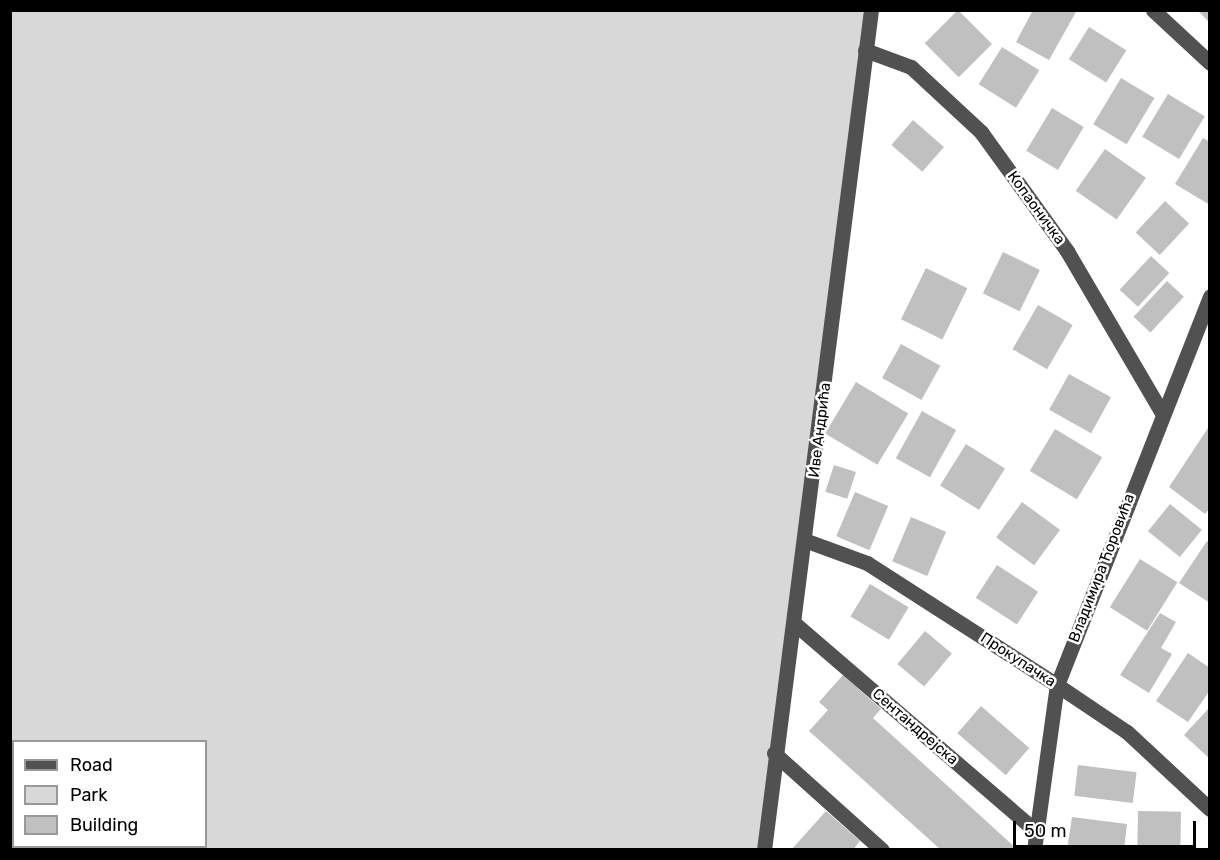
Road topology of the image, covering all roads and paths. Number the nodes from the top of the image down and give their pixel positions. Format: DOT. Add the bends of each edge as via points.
graph roads {
  1 [pos="871,10"];
  2 [pos="1153,10"];
  3 [pos="865,50"];
  4 [pos="1209,63"];
  5 [pos="1209,297"];
  6 [pos="1161,411"];
  7 [pos="807,541"];
  8 [pos="794,623"];
  9 [pos="1057,685"];
  10 [pos="774,753"];
  11 [pos="1209,809"];
  12 [pos="1036,831"];
  13 [pos="764,849"];
  14 [pos="882,849"];
  15 [pos="1034,849"];
  1 -- 3 [label="street, Иве Андрића"];
  2 -- 4 [label="street"];
  3 -- 6 [label="street, Копаоничка" via="910,67 981,132 1067,251"];
  3 -- 7 [label="street, Иве Андрића"];
  5 -- 6 [label="street, Владимира Ћоровића"];
  6 -- 9 [label="street, Владимира Ћоровића"];
  7 -- 8 [label="street, Иве Андрића"];
  7 -- 9 [label="street, Прокупачка" via="867,563"];
  8 -- 10 [label="street, Иве Андрића"];
  8 -- 12 [label="street, Сентандрејска"];
  9 -- 11 [label="street, Прокупачка" via="1127,732"];
  9 -- 12 [label="street, Владимира Ћоровића"];
  10 -- 13 [label="street, Иве Андрића"];
  10 -- 14 [label="street"];
  12 -- 15 [label="street, Владимира Ћоровића"];
}
